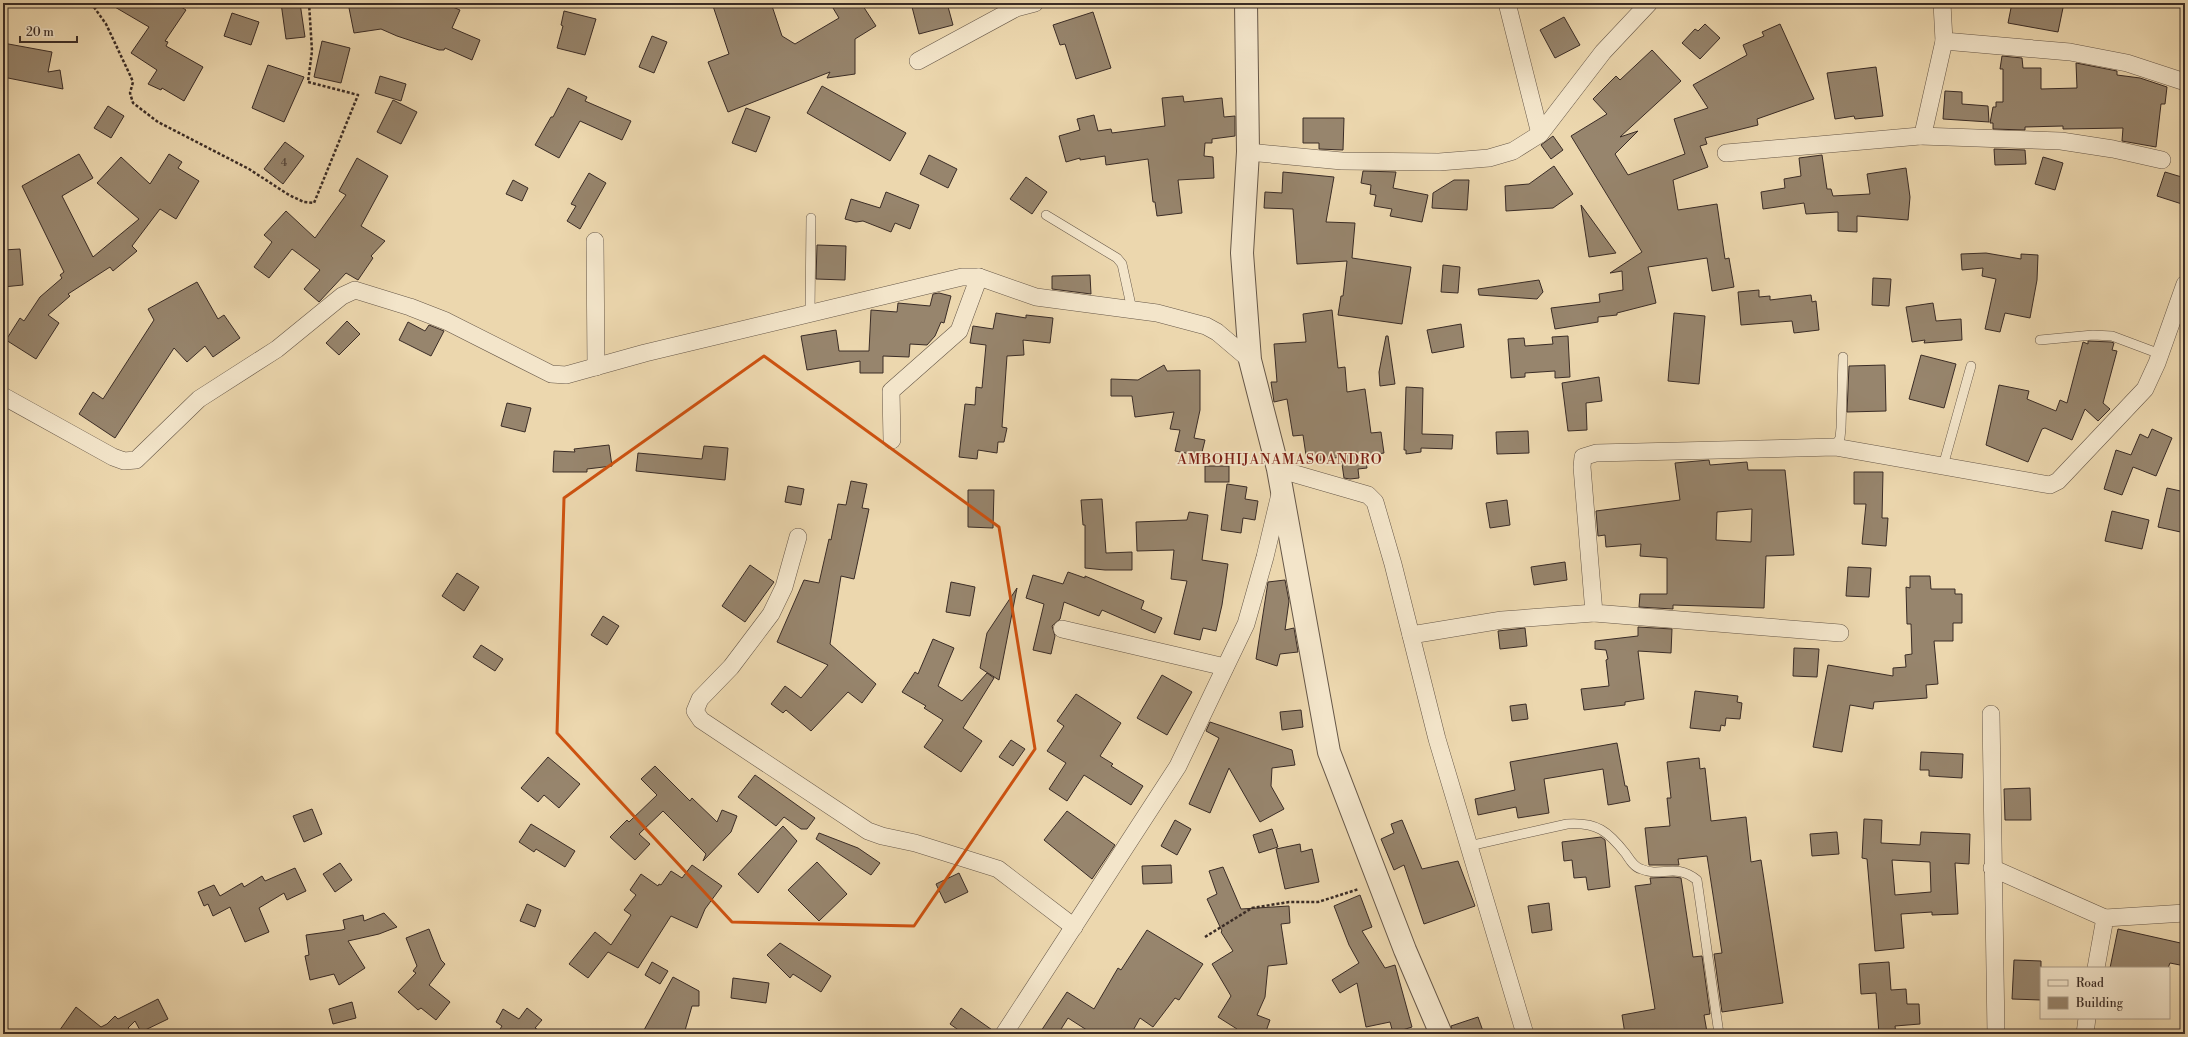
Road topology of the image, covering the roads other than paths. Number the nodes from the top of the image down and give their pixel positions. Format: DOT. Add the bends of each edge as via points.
graph roads {
  1 [pos="1035,3"];
  2 [pos="1246,3"];
  3 [pos="1507,3"];
  4 [pos="1650,3"];
  5 [pos="1942,3"];
  6 [pos="1014,6"];
  7 [pos="1944,41"];
  8 [pos="918,61"];
  9 [pos="2185,82"];
  10 [pos="1540,134"];
  11 [pos="1920,136"];
  12 [pos="1248,152"];
  13 [pos="1726,152"];
  14 [pos="2162,160"];
  15 [pos="1046,215"];
  16 [pos="811,218"];
  17 [pos="595,240"];
  18 [pos="979,277"];
  19 [pos="2185,284"];
  20 [pos="1132,310"];
  21 [pos="810,314"];
  22 [pos="2040,340"];
  23 [pos="2160,354"];
  24 [pos="1843,357"];
  25 [pos="1250,360"];
  26 [pos="1971,366"];
  27 [pos="596,367"];
  28 [pos="3,396"];
  29 [pos="892,440"];
  30 [pos="1835,448"];
  31 [pos="1944,466"];
  32 [pos="1280,479"];
  33 [pos="798,537"];
  34 [pos="1594,613"];
  35 [pos="1062,629"];
  36 [pos="1840,633"];
  37 [pos="1411,635"];
  38 [pos="1225,667"];
  39 [pos="1991,714"];
  40 [pos="1469,846"];
  41 [pos="1992,868"];
  42 [pos="2185,913"];
  43 [pos="2105,918"];
  44 [pos="1074,927"];
  45 [pos="2096,967"];
  46 [pos="2088,1019"];
  47 [pos="1004,1034"];
  48 [pos="1441,1034"];
  49 [pos="1525,1034"];
  50 [pos="1719,1034"];
  51 [pos="1996,1034"];
  52 [pos="2085,1034"];
  1 -- 6 [label="street"];
  2 -- 12 [label="street"];
  3 -- 10 [label="street"];
  4 -- 10 [label="street" via="1603,52"];
  5 -- 7 [label="street"];
  6 -- 8 [label="street"];
  7 -- 9 [label="street" via="2070,52 2127,63"];
  7 -- 11 [label="street" via="1923,134"];
  10 -- 12 [label="street" via="1513,151 1489,158 1439,162 1342,161"];
  11 -- 13 [label="street"];
  11 -- 14 [label="street" via="2061,141"];
  12 -- 25 [label="street" via="1242,280"];
  15 -- 20 [label="lane" via="1112,255 1122,264"];
  16 -- 21 [label="lane"];
  17 -- 27 [label="street"];
  18 -- 20 [label="street" via="1036,297"];
  18 -- 21 [label="street" via="962,277"];
  18 -- 29 [label="street" via="959,331 891,391"];
  19 -- 23 [label="street"];
  20 -- 25 [label="street" via="1157,313 1206,326"];
  21 -- 27 [label="street"];
  22 -- 23 [label="lane" via="2107,335"];
  23 -- 31 [label="street" via="2145,389 2058,481 2050,485"];
  24 -- 30 [label="lane" via="1841,428"];
  25 -- 32 [label="street"];
  26 -- 31 [label="lane"];
  27 -- 28 [label="street" via="566,375 551,374 446,321 355,290 342,296 277,349 200,399 136,460 124,462 113,457"];
  30 -- 31 [label="street"];
  30 -- 34 [label="street" via="1604,453 1583,457"];
  32 -- 37 [label="street" via="1368,495 1375,502"];
  32 -- 38 [label="street" via="1249,614"];
  32 -- 48 [label="street" via="1329,752 1379,884"];
  33 -- 44 [label="street" via="784,587 771,614 731,668 700,699 696,710 701,720 868,831 998,869"];
  34 -- 36 [label="street"];
  34 -- 37 [label="street" via="1502,620"];
  35 -- 38 [label="street"];
  37 -- 40 [label="street" via="1437,739"];
  38 -- 44 [label="street" via="1178,766"];
  39 -- 41 [label="street"];
  40 -- 49 [label="street"];
  40 -- 50 [label="lane" via="1566,824 1581,823 1604,830 1640,869 1681,870 1697,880"];
  41 -- 43 [label="street"];
  41 -- 51 [label="street"];
  42 -- 43 [label="street"];
  43 -- 45 [label="street"];
  44 -- 47 [label="street"];
  46 -- 52 [label="street"];
}
